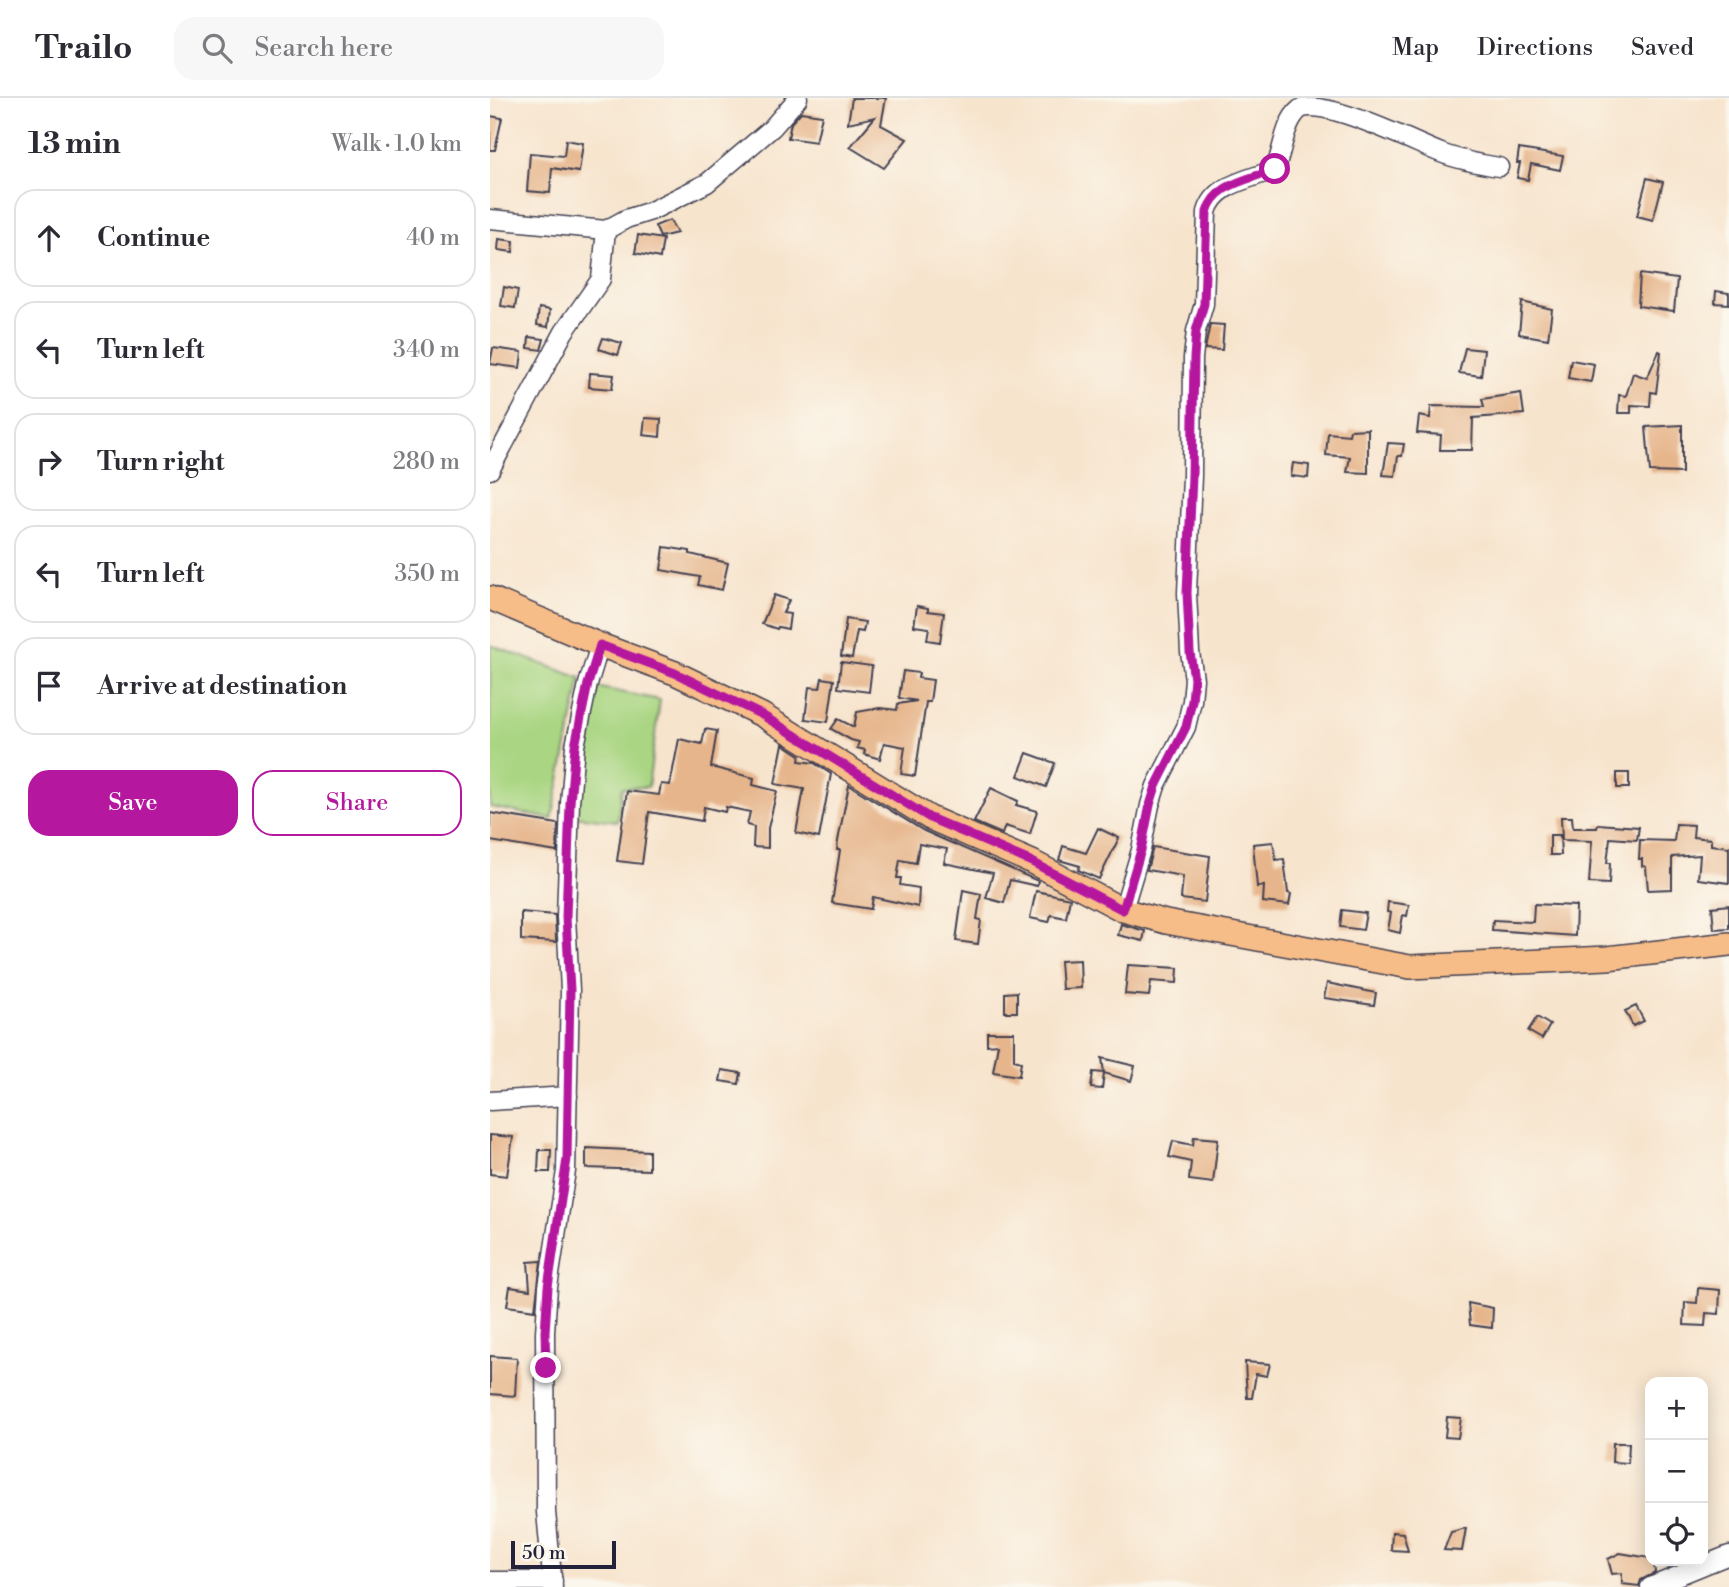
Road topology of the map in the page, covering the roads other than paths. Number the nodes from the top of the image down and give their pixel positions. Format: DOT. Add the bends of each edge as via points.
graph roads {
  1 [pos="798,98"];
  2 [pos="1499,167"];
  3 [pos="490,219"];
  4 [pos="606,230"];
  5 [pos="490,470"];
  6 [pos="490,598"];
  7 [pos="600,645"];
  8 [pos="1123,910"];
  9 [pos="1729,944"];
  10 [pos="568,1096"];
  11 [pos="490,1101"];
  12 [pos="1729,1555"];
  13 [pos="490,1581"];
  14 [pos="553,1584"];
  15 [pos="1650,1587"];
  1 -- 4 [label="street" via="772,128 707,184"];
  2 -- 8 [label="street" via="1440,153 1375,121 1312,105 1301,107 1294,116 1275,169 1224,188 1210,201 1204,304 1194,358 1187,593 1192,701 1186,727 1156,786"];
  3 -- 4 [label="street"];
  4 -- 5 [label="street" via="600,278 564,332"];
  6 -- 7 [label="main road"];
  7 -- 8 [label="main road" via="675,673 762,715 930,818 1032,862"];
  7 -- 10 [label="street" via="575,746 570,803"];
  8 -- 9 [label="main road" via="1212,932 1410,967 1607,958"];
  10 -- 11 [label="street"];
  10 -- 14 [label="street" via="566,1171 545,1332 546,1512"];
  12 -- 15 [label="street"];
  13 -- 14 [label="street"];
}
